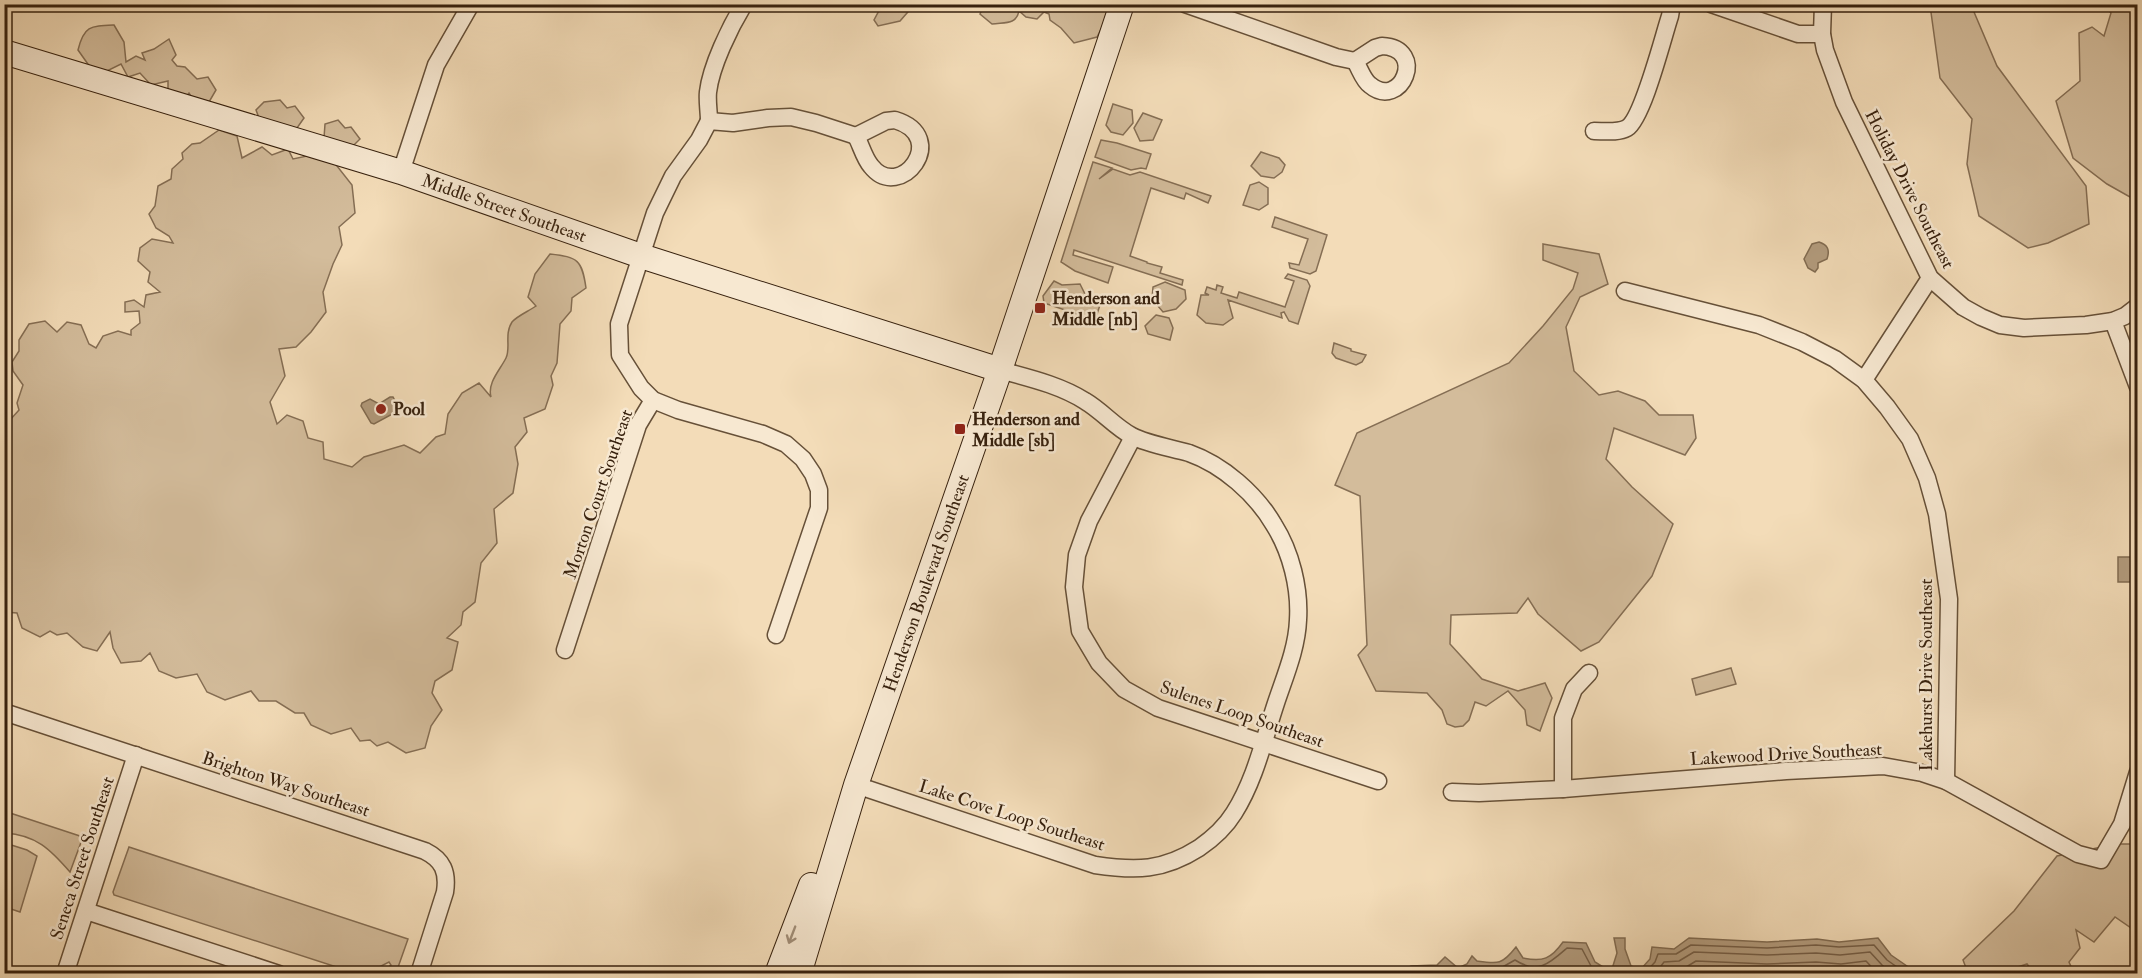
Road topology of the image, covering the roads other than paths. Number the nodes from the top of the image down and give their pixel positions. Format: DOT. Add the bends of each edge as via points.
graph roads {
  1 [pos="471,4"];
  2 [pos="744,4"];
  3 [pos="1122,4"];
  4 [pos="1185,4"];
  5 [pos="1672,4"];
  6 [pos="1711,4"];
  7 [pos="1822,4"];
  8 [pos="1822,34"];
  9 [pos="4,52"];
  10 [pos="1355,61"];
  11 [pos="709,121"];
  12 [pos="1594,131"];
  13 [pos="856,136"];
  14 [pos="401,172"];
  15 [pos="641,256"];
  16 [pos="1930,278"];
  17 [pos="1625,291"];
  18 [pos="2138,306"];
  19 [pos="2114,321"];
  20 [pos="1000,370"];
  21 [pos="1864,380"];
  22 [pos="2138,387"];
  23 [pos="653,400"];
  24 [pos="1133,437"];
  25 [pos="777,634"];
  26 [pos="565,650"];
  27 [pos="1589,673"];
  28 [pos="4,712"];
  29 [pos="1263,743"];
  30 [pos="136,755"];
  31 [pos="2138,772"];
  32 [pos="1946,780"];
  33 [pos="1378,781"];
  34 [pos="856,785"];
  35 [pos="1563,789"];
  36 [pos="1452,792"];
  37 [pos="86,911"];
  38 [pos="65,974"];
  39 [pos="279,974"];
  40 [pos="419,974"];
  41 [pos="777,974"];
  42 [pos="799,974"];
  1 -- 14 [label="street" via="436,65"];
  2 -- 11 [label="street" via="722,47 708,92"];
  3 -- 20 [label="main road, Henderson Boulevard Southeast"];
  4 -- 10 [label="street"];
  5 -- 12 [label="street" via="1632,124 1625,129"];
  6 -- 8 [label="street" via="1798,34"];
  7 -- 8 [label="street, Holiday Drive Southeast"];
  8 -- 16 [label="street, Holiday Drive Southeast" via="1844,102"];
  9 -- 14 [label="main road, Middle Street Southeast"];
  11 -- 13 [label="street" via="733,123 790,117"];
  11 -- 15 [label="street, Morton Court Southeast" via="654,213"];
  14 -- 15 [label="main road, Middle Street Southeast"];
  15 -- 20 [label="main road, Middle Street Southeast"];
  15 -- 23 [label="street, Morton Court Southeast" via="618,324 620,355"];
  16 -- 19 [label="street, Holiday Drive Southeast" via="1963,307 2000,325 2045,328"];
  16 -- 21 [label="street"];
  17 -- 21 [label="street, Lakehurst Drive Southeast" via="1759,325 1835,359"];
  18 -- 19 [label="street, Holiday Drive Southeast"];
  19 -- 22 [label="street"];
  20 -- 24 [label="street, Lake Cove Loop Southeast" via="1086,401"];
  20 -- 34 [label="main road, Henderson Boulevard Southeast"];
  21 -- 32 [label="street, Lakehurst Drive Southeast" via="1910,439 1937,514 1949,599"];
  23 -- 25 [label="street" via="786,444 813,474 819,490 819,508"];
  23 -- 26 [label="street, Morton Court Southeast" via="638,425"];
  24 -- 29 [label="street, Lake Cove Loop Southeast" via="1191,454 1229,475 1254,498 1284,544 1298,595 1298,621 1294,647"];
  24 -- 29 [label="street, Sulenes Loop Southeast" via="1089,521 1077,555 1074,588 1080,631 1099,663 1124,689 1158,708"];
  27 -- 35 [label="street" via="1574,689 1563,718"];
  28 -- 30 [label="street, Brighton Way Southeast"];
  29 -- 33 [label="street, Sulenes Loop Southeast"];
  29 -- 34 [label="street, Lake Cove Loop Southeast" via="1234,813 1220,831 1200,848 1156,867 1127,870 1095,865"];
  30 -- 37 [label="street, Seneca Street Southeast"];
  30 -- 40 [label="street, Brighton Way Southeast" via="436,857 445,868 447,880"];
  31 -- 32 [label="street, Lakewood Drive Southeast" via="2122,824 2101,860 2078,854"];
  32 -- 35 [label="street, Lakewood Drive Southeast" via="1883,766"];
  34 -- 41 [label="main road, Henderson Boulevard Southeast, one-way" via="835,822"];
  34 -- 42 [label="main road, Henderson Boulevard Southeast"];
  35 -- 36 [label="street, Lakewood Drive Southeast"];
  37 -- 38 [label="street, Seneca Street Southeast"];
  37 -- 39 [label="street"];
}
